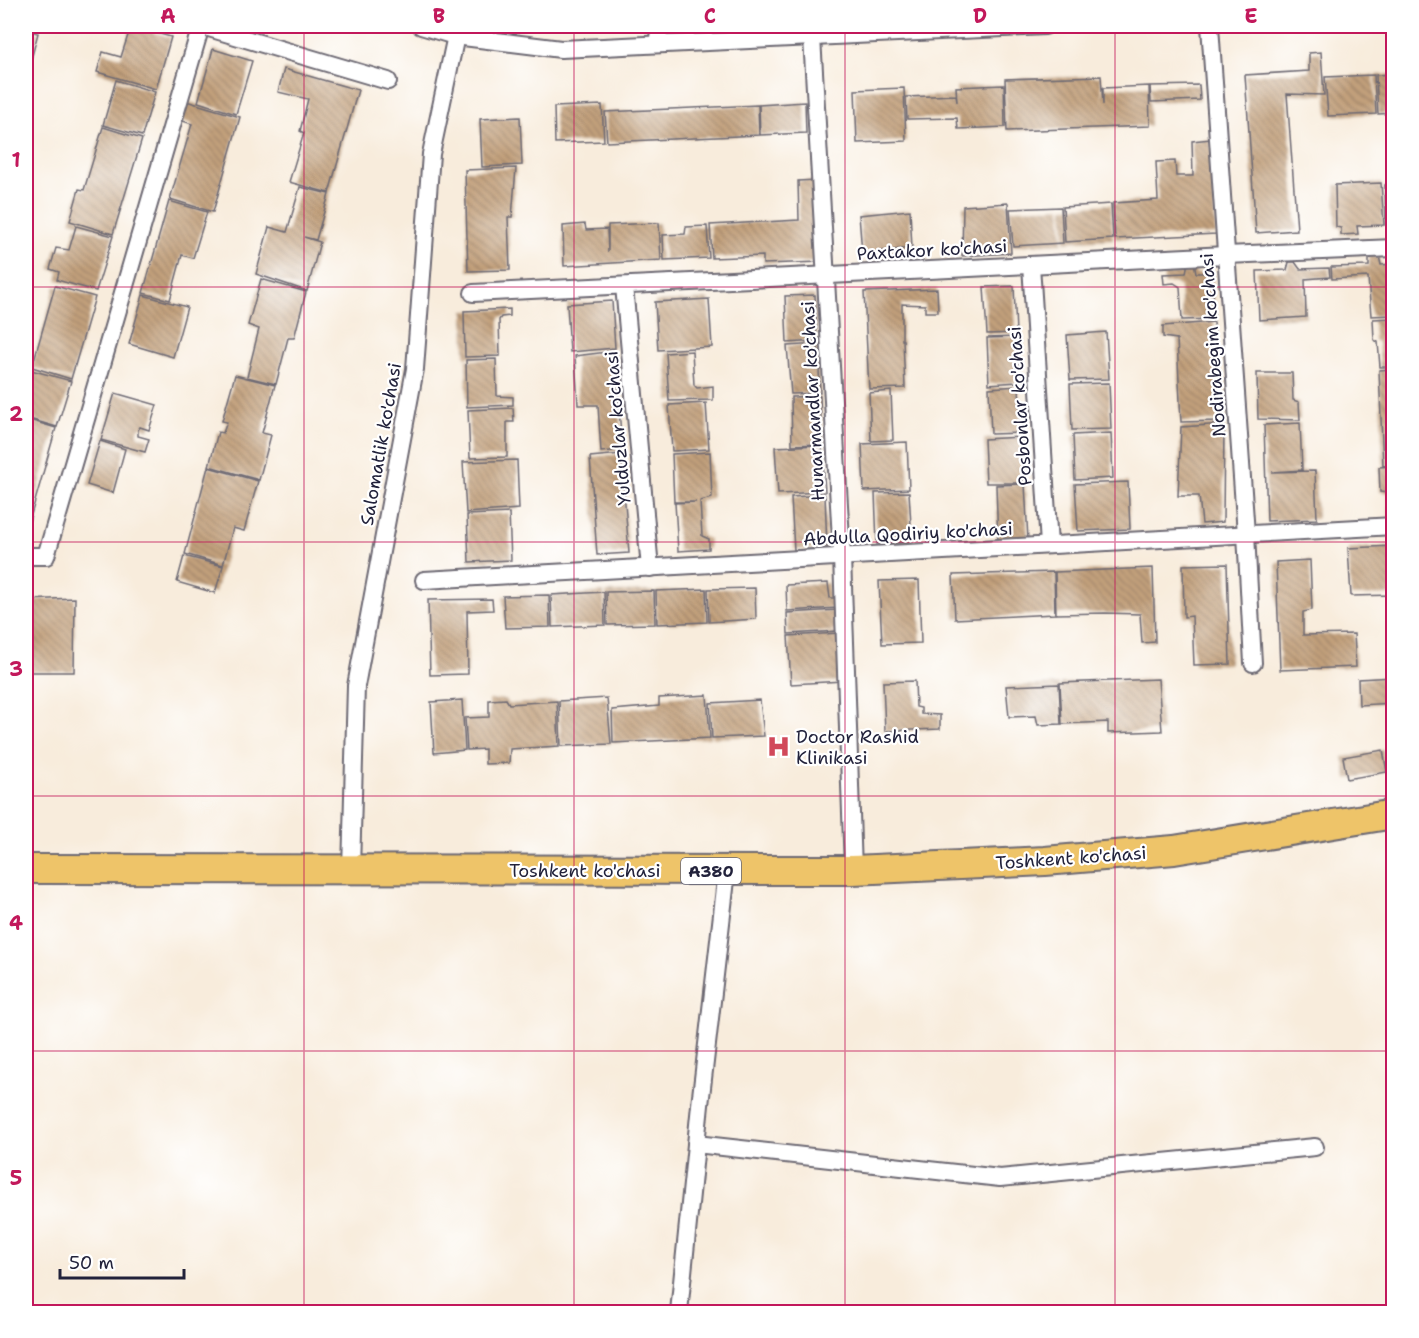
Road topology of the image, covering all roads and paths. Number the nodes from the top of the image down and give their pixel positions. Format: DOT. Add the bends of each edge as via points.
graph roads {
  1 [pos="201,26"];
  2 [pos="421,26"];
  3 [pos="660,26"];
  4 [pos="1045,26"];
  5 [pos="1210,26"];
  6 [pos="878,30"];
  7 [pos="456,31"];
  8 [pos="812,37"];
  9 [pos="657,44"];
  10 [pos="388,81"];
  11 [pos="1394,248"];
  12 [pos="1226,255"];
  13 [pos="1031,265"];
  14 [pos="826,275"];
  15 [pos="624,286"];
  16 [pos="473,293"];
  17 [pos="1394,526"];
  18 [pos="1245,534"];
  19 [pos="1049,545"];
  20 [pos="26,556"];
  21 [pos="842,557"];
  22 [pos="650,568"];
  23 [pos="424,580"];
  24 [pos="1253,663"];
  25 [pos="1394,814"];
  26 [pos="26,869"];
  27 [pos="351,870"];
  28 [pos="853,870"];
  29 [pos="727,871"];
  30 [pos="696,1144"];
  31 [pos="1315,1147"];
  32 [pos="679,1312"];
  1 -- 10 [label="street"];
  1 -- 20 [label="street" via="46,556"];
  2 -- 7 [label="street"];
  3 -- 9 [label="street"];
  4 -- 6 [label="street"];
  5 -- 12 [label="street, Nodirabegim ko'chasi"];
  6 -- 8 [label="street"];
  7 -- 9 [label="street" via="561,49"];
  7 -- 27 [label="street, Salomatlik ko'chasi" via="431,154 415,369 356,686"];
  8 -- 9 [label="street"];
  8 -- 14 [label="street, Hunarmandlar ko'chasi"];
  11 -- 12 [label="street, Paxtakor ko'chasi"];
  12 -- 13 [label="street, Paxtakor ko'chasi"];
  12 -- 18 [label="street, Nodirabegim ko'chasi"];
  13 -- 14 [label="street, Paxtakor ko'chasi"];
  13 -- 19 [label="street, Posbonlar ko'chasi"];
  14 -- 15 [label="street, Paxtakor ko'chasi"];
  14 -- 21 [label="street, Hunarmandlar ko'chasi"];
  15 -- 16 [label="street, Paxtakor ko'chasi"];
  15 -- 22 [label="street, Yulduzlar ko'chasi"];
  17 -- 18 [label="street, Abdulla Qodiriy ko'chasi"];
  18 -- 19 [label="street, Abdulla Qodiriy ko'chasi"];
  18 -- 24 [label="street, Nodirabegim ko'chasi"];
  19 -- 21 [label="street, Abdulla Qodiriy ko'chasi"];
  21 -- 22 [label="street, Abdulla Qodiriy ko'chasi"];
  21 -- 28 [label="street, Hunarmandlar ko'chasi"];
  22 -- 23 [label="street, Abdulla Qodiriy ko'chasi"];
  25 -- 28 [label="highway, Toshkent ko'chasi / A380" via="1174,850"];
  26 -- 27 [label="highway, Toshkent ko'chasi / A380"];
  27 -- 29 [label="highway, Toshkent ko'chasi / A380"];
  28 -- 29 [label="highway, Toshkent ko'chasi / A380"];
  29 -- 30 [label="street"];
  30 -- 31 [label="street" via="1000,1178"];
  30 -- 32 [label="street"];
}
